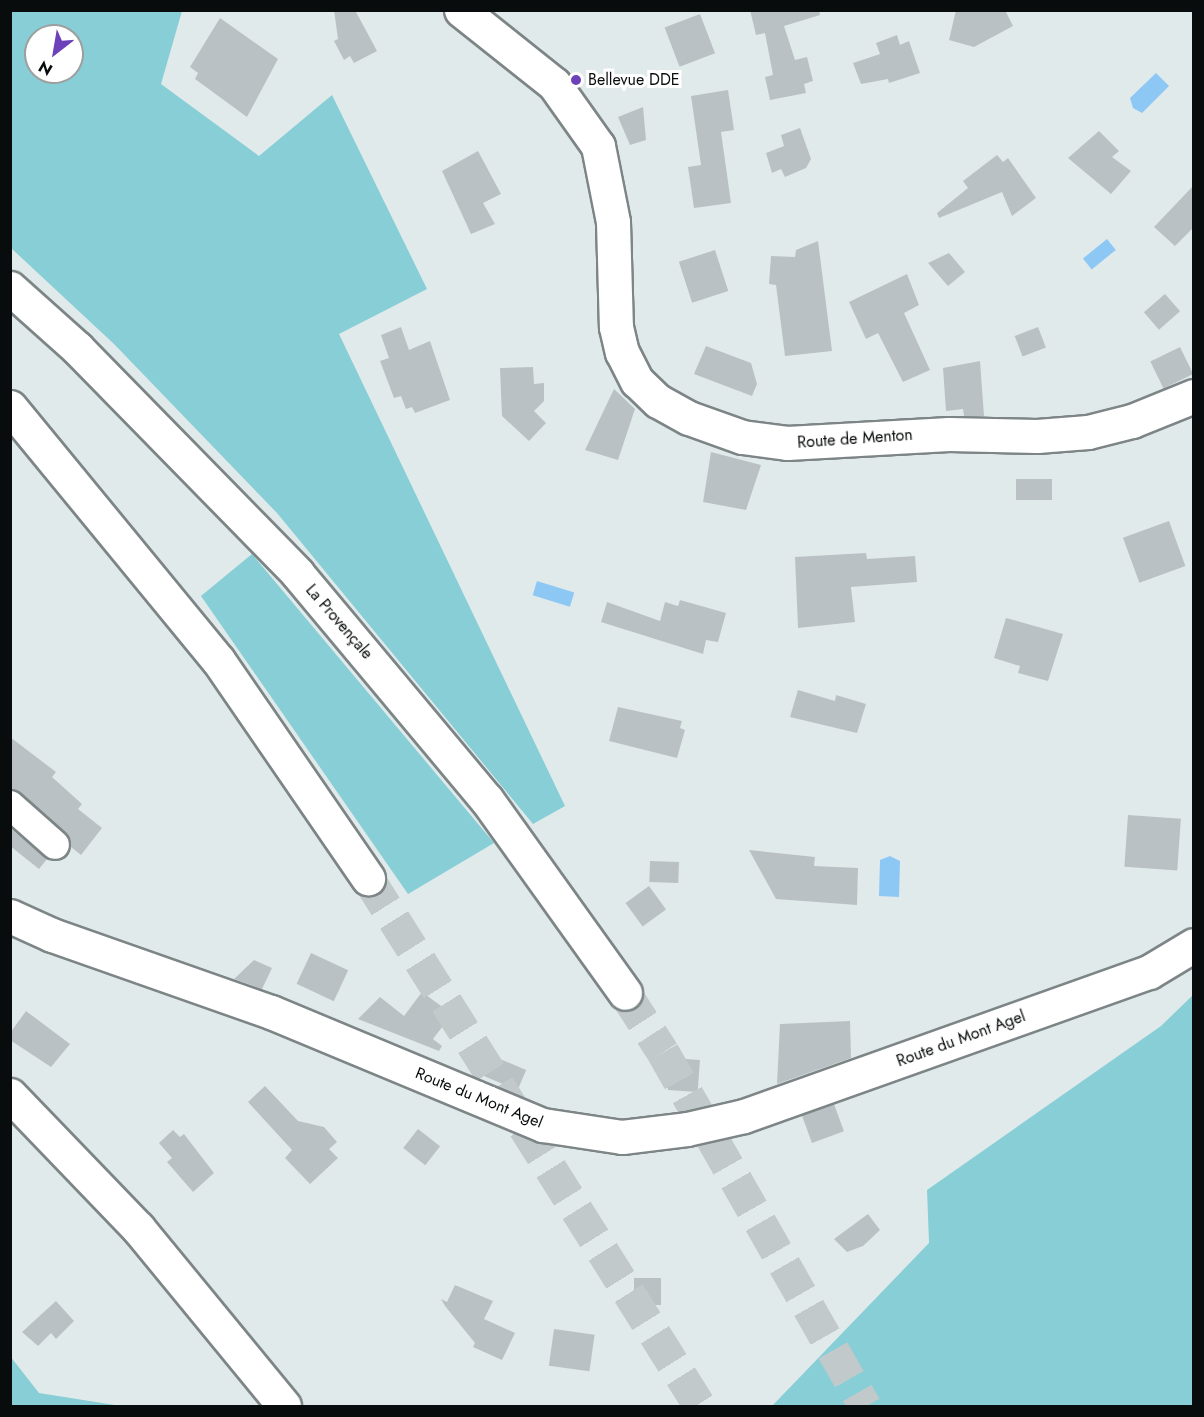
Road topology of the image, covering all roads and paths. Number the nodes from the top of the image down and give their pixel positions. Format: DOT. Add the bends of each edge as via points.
graph roads {
  1 [pos="461,10"];
  2 [pos="10,288"];
  3 [pos="1194,396"];
  4 [pos="10,407"];
  5 [pos="10,805"];
  6 [pos="55,845"];
  7 [pos="368,878"];
  8 [pos="10,916"];
  9 [pos="1194,945"];
  10 [pos="625,993"];
  11 [pos="10,1095"];
  12 [pos="284,1407"];
  1 -- 3 [label="main road, Route de Menton" via="554,84 598,146 612,222 616,327 622,352 637,381 658,401 689,418 742,436 787,443 948,434 1037,436 1088,432 1121,424"];
  2 -- 10 [label="main road, La Provençale" via="77,348 297,573 487,800"];
  4 -- 7 [label="main road" via="218,660"];
  5 -- 6 [label="street"];
  8 -- 9 [label="main road, Route du Mont Agel" via="52,935 271,1012 543,1125 622,1137 687,1129 744,1116 1149,972"];
  11 -- 12 [label="main road" via="138,1228"];
}
